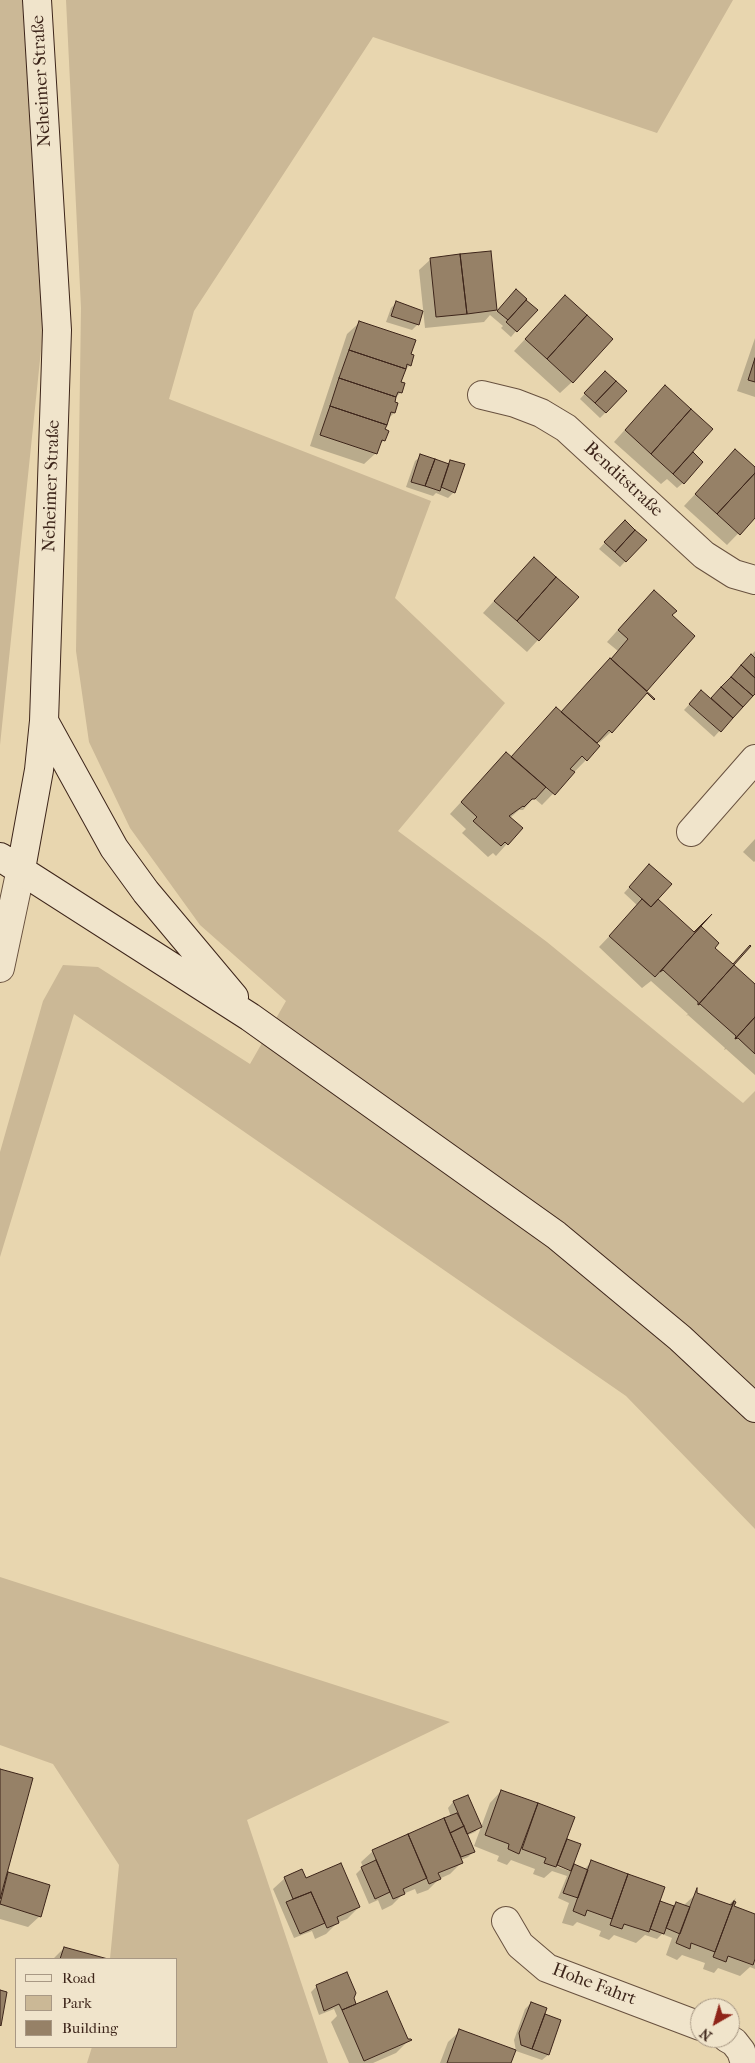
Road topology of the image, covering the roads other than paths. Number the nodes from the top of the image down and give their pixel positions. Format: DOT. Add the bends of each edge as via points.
graph roads {
  1 [pos="37,0"];
  2 [pos="482,395"];
  3 [pos="755,580"];
  4 [pos="44,721"];
  5 [pos="755,760"];
  6 [pos="691,832"];
  7 [pos="10,863"];
  8 [pos="0,968"];
  9 [pos="250,1018"];
  10 [pos="755,1408"];
  11 [pos="506,1921"];
  12 [pos="690,2022"];
  13 [pos="739,2048"];
  14 [pos="745,2063"];
  1 -- 4 [label="main road, Neheimer Straße" via="57,330"];
  2 -- 3 [label="main road, Benditstraße" via="541,413 566,428 704,555 734,574"];
  4 -- 7 [label="main road, Neheimer Straße" via="39,770"];
  4 -- 9 [label="main road" via="114,848"];
  5 -- 6 [label="main road"];
  7 -- 8 [label="main road, Neheimer Straße"];
  7 -- 9 [label="main road"];
  9 -- 10 [label="main road" via="556,1235 680,1338"];
  11 -- 12 [label="main road, Hohe Fahrt" via="520,1945 547,1968"];
  13 -- 14 [label="main road"];
}
